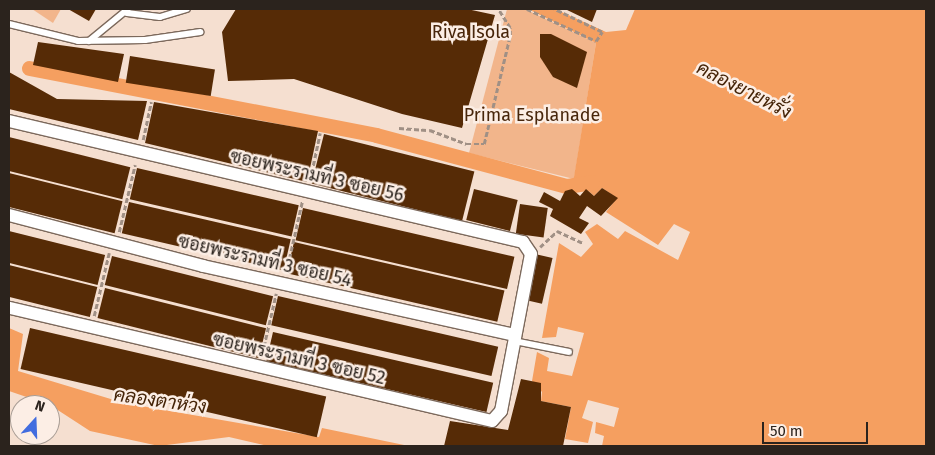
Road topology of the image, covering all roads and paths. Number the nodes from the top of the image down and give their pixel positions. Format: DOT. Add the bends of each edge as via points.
graph roads {
  1 [pos="187,9"];
  2 [pos="498,9"];
  3 [pos="527,9"];
  4 [pos="554,9"];
  5 [pos="128,11"];
  6 [pos="9,24"];
  7 [pos="200,32"];
  8 [pos="89,41"];
  9 [pos="151,102"];
  10 [pos="9,121"];
  11 [pos="400,128"];
  12 [pos="320,133"];
  13 [pos="139,151"];
  14 [pos="306,191"];
  15 [pos="9,215"];
  16 [pos="114,243"];
  17 [pos="583,243"];
  18 [pos="531,254"];
  19 [pos="281,283"];
  20 [pos="9,308"];
  21 [pos="91,327"];
  22 [pos="514,338"];
  23 [pos="569,352"];
  24 [pos="259,369"];
  1 -- 5 [label="lane" via="160,17"];
  2 -- 11 [label="path" via="510,28 510,36 484,144 466,144 430,130"];
  3 -- 4 [label="path" via="596,41 602,32"];
  5 -- 8 [label="lane"];
  6 -- 8 [label="lane"];
  7 -- 8 [label="lane" via="145,40"];
  9 -- 13 [label="path"];
  10 -- 13 [label="street, ซอยพระรามที่ 3 ซอย 56"];
  12 -- 14 [label="path"];
  13 -- 14 [label="street, ซอยพระรามที่ 3 ซอย 56"];
  13 -- 16 [label="path"];
  14 -- 18 [label="street, ซอยพระรามที่ 3 ซอย 56" via="523,242"];
  14 -- 19 [label="path"];
  15 -- 16 [label="street, ซอยพระรามที่ 3 ซอย 54"];
  16 -- 19 [label="street, ซอยพระรามที่ 3 ซอย 54"];
  16 -- 21 [label="path"];
  17 -- 18 [label="path" via="557,231"];
  18 -- 22 [label="street"];
  19 -- 22 [label="street, ซอยพระรามที่ 3 ซอย 54"];
  19 -- 24 [label="path"];
  20 -- 21 [label="street, ซอยพระรามที่ 3 ซอย 52"];
  21 -- 24 [label="street, ซอยพระรามที่ 3 ซอย 52"];
  22 -- 23 [label="lane"];
  22 -- 24 [label="street, ซอยพระรามที่ 3 ซอย 52" via="501,412 492,421"];
}
